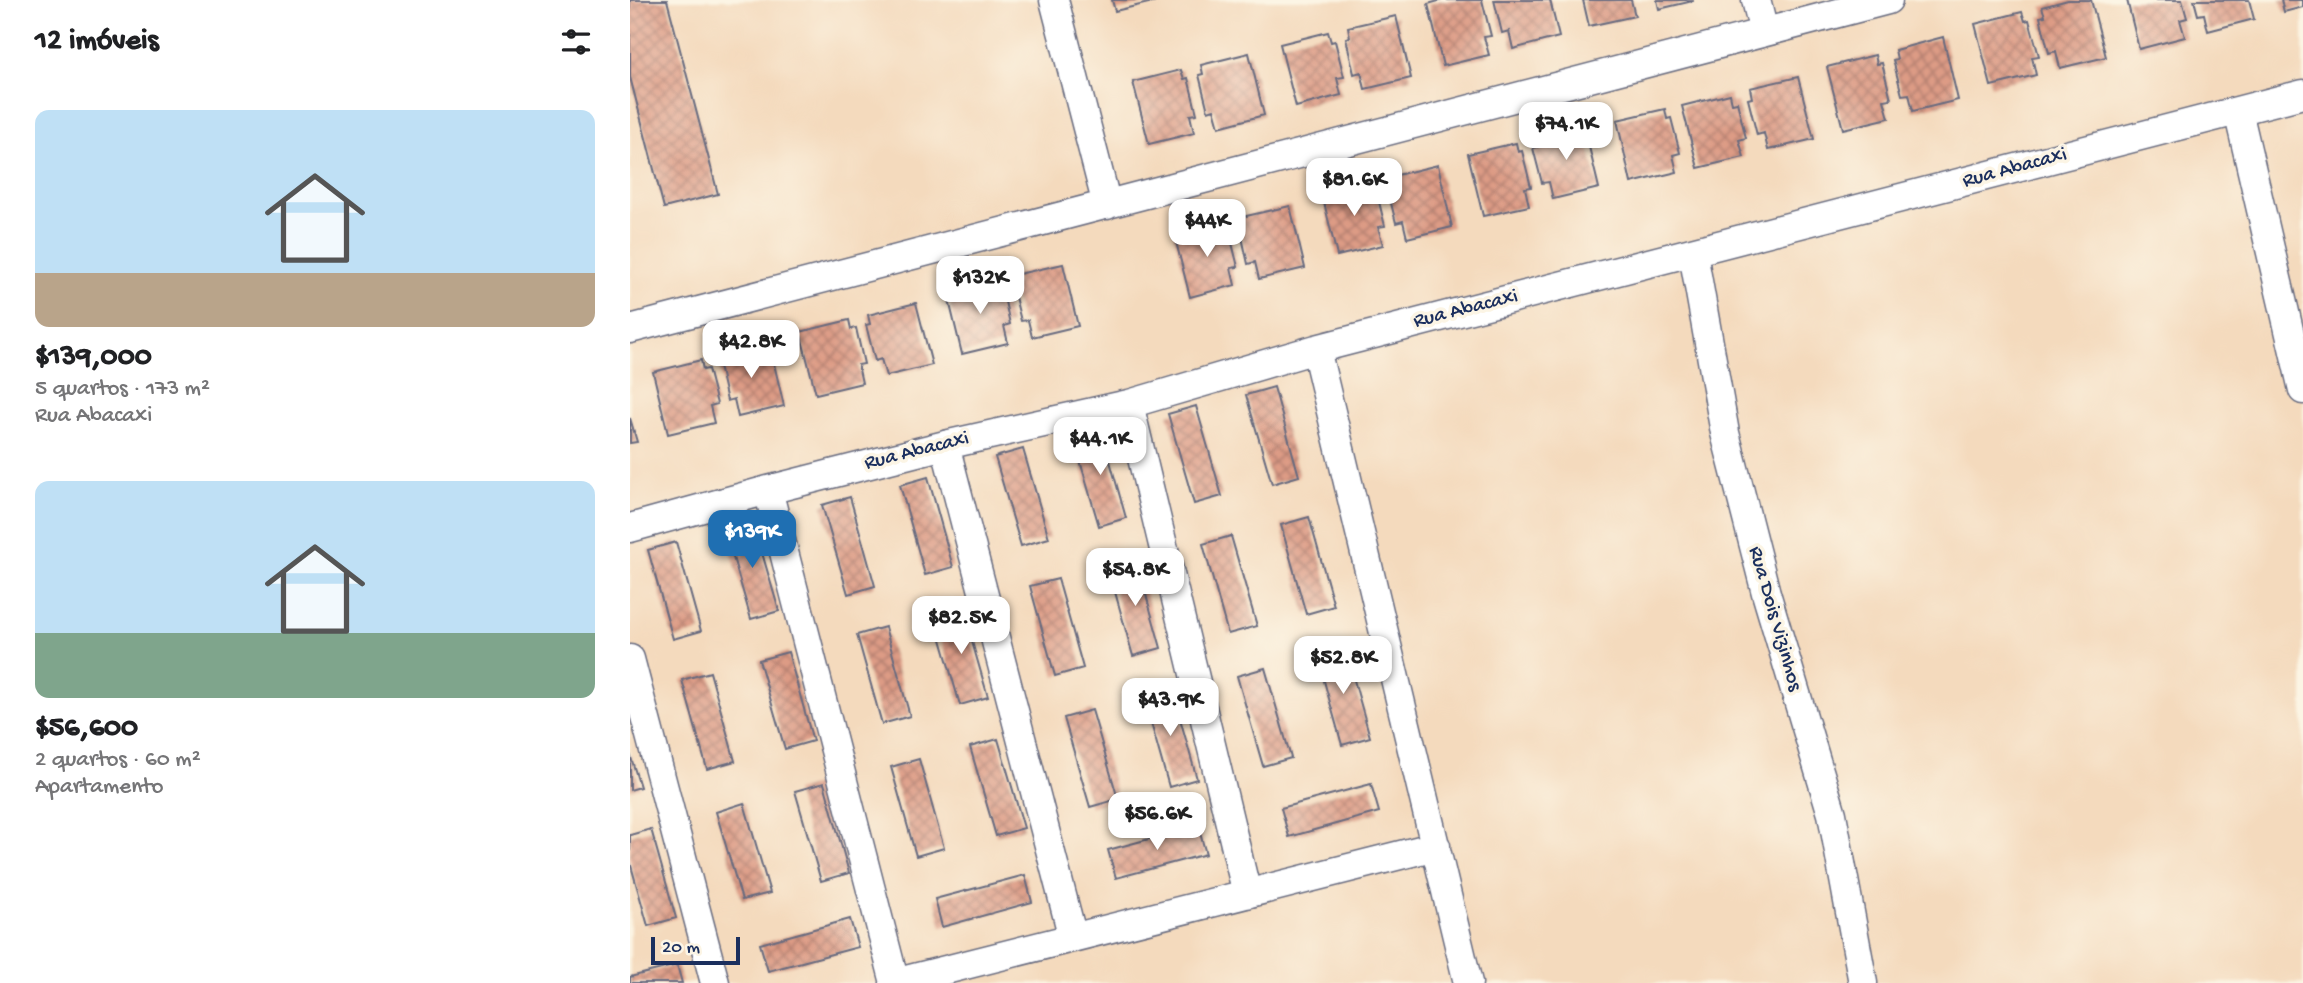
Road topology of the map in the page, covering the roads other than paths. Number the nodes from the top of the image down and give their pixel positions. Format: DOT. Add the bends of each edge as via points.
graph roads {
  1 [pos="1054,0"];
  2 [pos="1756,0"];
  3 [pos="1888,0"];
  4 [pos="1764,32"];
  5 [pos="2303,94"];
  6 [pos="2238,111"];
  7 [pos="1107,205"];
  8 [pos="1693,253"];
  9 [pos="630,330"];
  10 [pos="1316,349"];
  11 [pos="2303,390"];
  12 [pos="1129,404"];
  13 [pos="945,445"];
  14 [pos="768,490"];
  15 [pos="630,528"];
  16 [pos="630,659"];
  17 [pos="1436,846"];
  18 [pos="1247,894"];
  19 [pos="1073,938"];
  20 [pos="715,983"];
  21 [pos="894,983"];
  22 [pos="1468,983"];
  23 [pos="1863,983"];
  1 -- 7 [label="street"];
  2 -- 4 [label="street"];
  3 -- 4 [label="street"];
  4 -- 7 [label="street"];
  5 -- 6 [label="street, Rua Abacaxi"];
  6 -- 8 [label="street, Rua Abacaxi"];
  6 -- 11 [label="street"];
  7 -- 9 [label="street"];
  8 -- 10 [label="street, Rua Abacaxi"];
  8 -- 23 [label="street, Rua Dois Vizinhos" via="1725,433 1766,593 1832,814"];
  10 -- 12 [label="street, Rua Abacaxi"];
  10 -- 17 [label="street"];
  12 -- 13 [label="street, Rua Abacaxi"];
  12 -- 18 [label="street"];
  13 -- 14 [label="street, Rua Abacaxi"];
  13 -- 19 [label="street"];
  14 -- 15 [label="street, Rua Abacaxi"];
  14 -- 21 [label="street"];
  16 -- 20 [label="street"];
  17 -- 18 [label="street"];
  17 -- 22 [label="street"];
  18 -- 19 [label="street"];
  19 -- 21 [label="street"];
}
